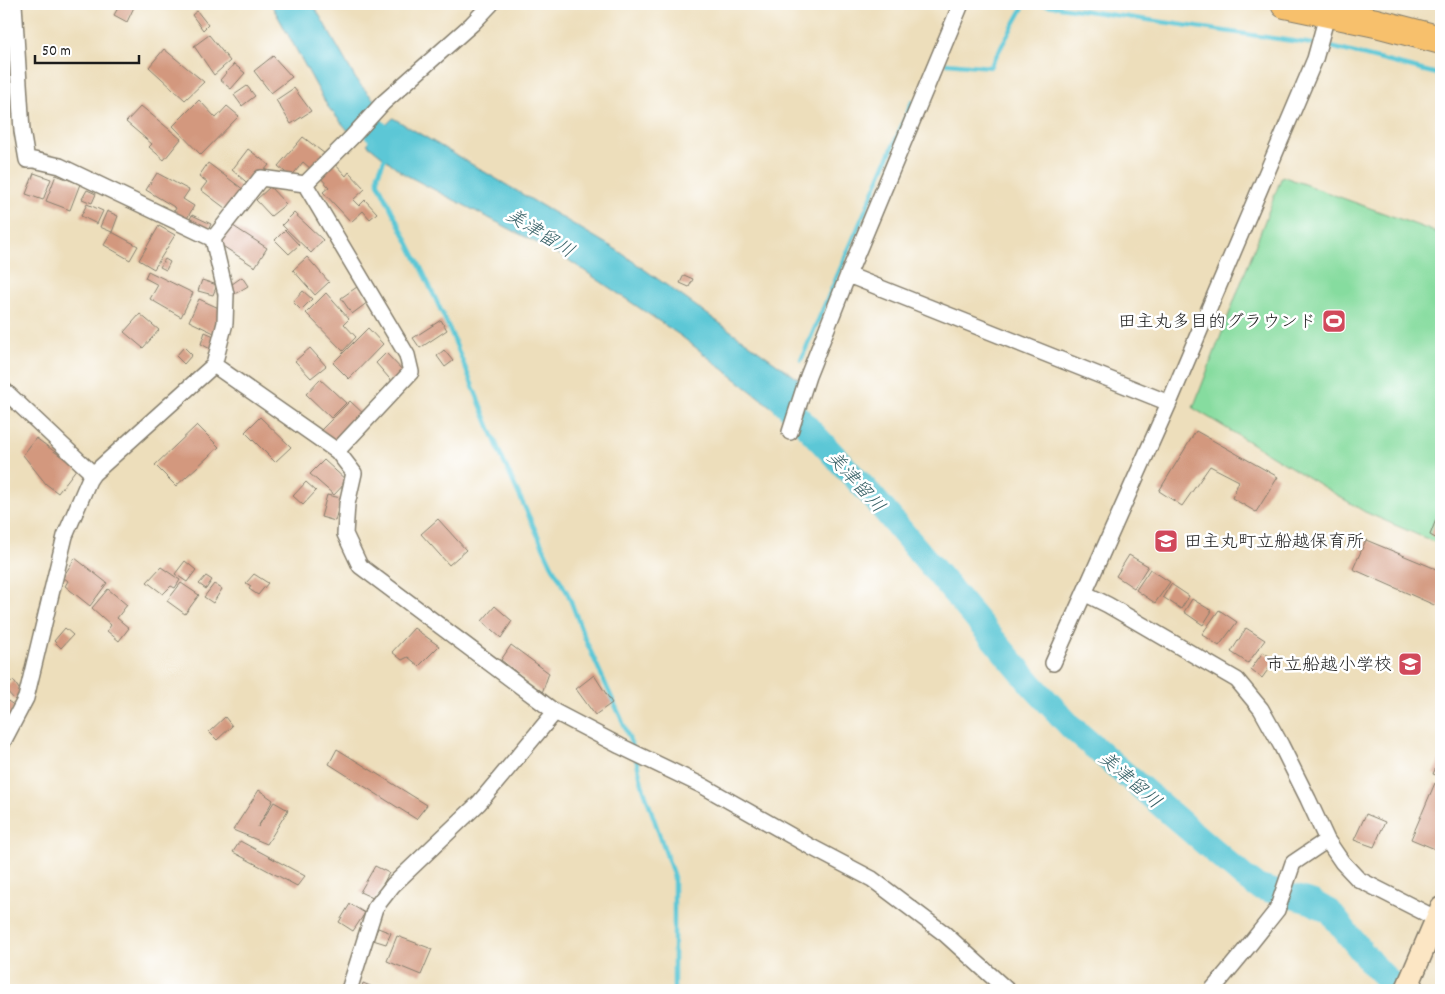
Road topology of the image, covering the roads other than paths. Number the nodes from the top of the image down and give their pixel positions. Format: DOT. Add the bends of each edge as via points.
graph roads {
  1 [pos="14,4"];
  2 [pos="491,4"];
  3 [pos="961,4"];
  4 [pos="1284,4"];
  5 [pos="1328,12"];
  6 [pos="1441,40"];
  7 [pos="305,184"];
  8 [pos="213,239"];
  9 [pos="848,275"];
  10 [pos="214,365"];
  11 [pos="4,390"];
  12 [pos="1169,403"];
  13 [pos="790,432"];
  14 [pos="337,451"];
  15 [pos="93,474"];
  16 [pos="1084,593"];
  17 [pos="1053,663"];
  18 [pos="555,712"];
  19 [pos="4,740"];
  20 [pos="1326,840"];
  21 [pos="1439,914"];
  22 [pos="349,990"];
  23 [pos="1007,990"];
  24 [pos="1212,990"];
  25 [pos="1406,990"];
  1 -- 8 [label="street" via="22,131 27,160 60,166"];
  2 -- 7 [label="street" via="383,103"];
  3 -- 9 [label="street"];
  4 -- 5 [label="highway"];
  5 -- 6 [label="highway"];
  5 -- 12 [label="street" via="1315,59"];
  7 -- 8 [label="street" via="261,178"];
  7 -- 14 [label="street" via="407,355 411,372"];
  8 -- 10 [label="street" via="226,294 225,324"];
  9 -- 12 [label="street"];
  9 -- 13 [label="street" via="808,376"];
  10 -- 14 [label="street"];
  10 -- 15 [label="street"];
  11 -- 15 [label="street"];
  12 -- 16 [label="street"];
  14 -- 18 [label="street" via="354,473 345,534 360,566"];
  15 -- 19 [label="street" via="65,536 26,698"];
  16 -- 17 [label="street"];
  16 -- 20 [label="street" via="1237,680 1261,709"];
  18 -- 22 [label="street" via="479,804 393,885 375,908"];
  18 -- 23 [label="street" via="703,786 872,879 946,934"];
  20 -- 21 [label="street" via="1358,879"];
  20 -- 24 [label="street" via="1293,863 1277,910"];
  21 -- 25 [label="street"];
}
